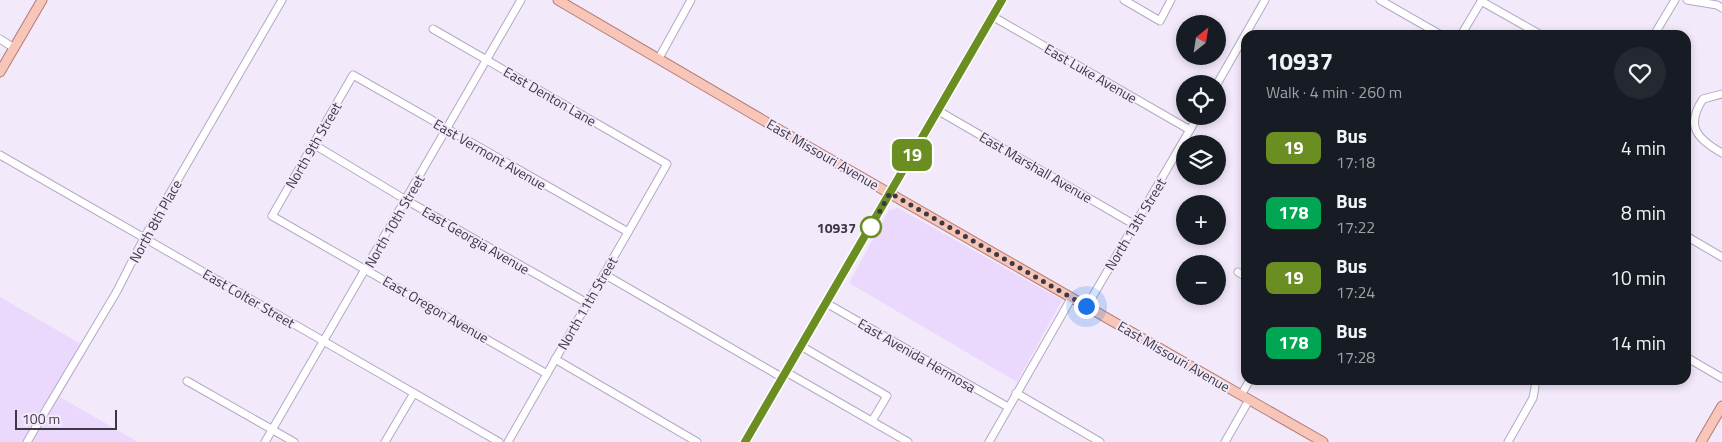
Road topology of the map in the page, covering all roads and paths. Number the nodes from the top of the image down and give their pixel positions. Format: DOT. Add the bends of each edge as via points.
graph roads {
  1 [pos="42,0"];
  2 [pos="282,0"];
  3 [pos="521,0"];
  4 [pos="558,0"];
  5 [pos="691,0"];
  6 [pos="1002,0"];
  7 [pos="1124,0"];
  8 [pos="1171,0"];
  9 [pos="1265,0"];
  10 [pos="1481,0"];
  11 [pos="1675,0"];
  12 [pos="1687,0"];
  13 [pos="1383,1"];
  14 [pos="1722,8"];
  15 [pos="992,16"];
  16 [pos="433,29"];
  17 [pos="1248,30"];
  18 [pos="1433,30"];
  19 [pos="1464,30"];
  20 [pos="1532,30"];
  21 [pos="1657,30"];
  22 [pos="0,39"];
  23 [pos="1241,42"];
  24 [pos="14,48"];
  25 [pos="659,58"];
  26 [pos="487,59"];
  27 [pos="0,72"];
  28 [pos="353,75"];
  29 [pos="1222,75"];
  30 [pos="1722,94"];
  31 [pos="938,110"];
  32 [pos="1193,125"];
  33 [pos="447,129"];
  34 [pos="1190,130"];
  35 [pos="313,144"];
  36 [pos="1722,153"];
  37 [pos="0,155"];
  38 [pos="667,164"];
  39 [pos="890,193"];
  40 [pos="406,200"];
  41 [pos="272,216"];
  42 [pos="1134,225"];
  43 [pos="628,232"];
  44 [pos="144,238"];
  45 [pos="1691,239"];
  46 [pos="1722,257"];
  47 [pos="366,269"];
  48 [pos="1238,272"];
  49 [pos="604,274"];
  50 [pos="1241,274"];
  51 [pos="1072,297"];
  52 [pos="587,303"];
  53 [pos="826,303"];
  54 [pos="1086,306"];
  55 [pos="325,341"];
  56 [pos="801,346"];
  57 [pos="555,359"];
  58 [pos="1691,360"];
  59 [pos="547,374"];
  60 [pos="784,375"];
  61 [pos="1722,378"];
  62 [pos="187,381"];
  63 [pos="1249,385"];
  64 [pos="1535,387"];
  65 [pos="414,393"];
  66 [pos="1016,393"];
  67 [pos="1245,398"];
  68 [pos="1722,406"];
  69 [pos="1008,407"];
  70 [pos="872,422"];
  71 [pos="272,430"];
  72 [pos="27,442"];
  73 [pos="265,442"];
  74 [pos="294,442"];
  75 [pos="385,442"];
  76 [pos="499,442"];
  77 [pos="508,442"];
  78 [pos="697,442"];
  79 [pos="745,442"];
  80 [pos="908,442"];
  81 [pos="989,442"];
  82 [pos="1100,442"];
  83 [pos="1225,442"];
  84 [pos="1323,442"];
  85 [pos="1508,442"];
  86 [pos="1701,442"];
  1 -- 24 [label="main road"];
  2 -- 44 [label="street, North 8th Place"];
  3 -- 26 [label="street, North 10th Street"];
  4 -- 25 [label="main road, East Missouri Avenue"];
  5 -- 25 [label="street"];
  6 -- 15 [label="street"];
  7 -- 8 [label="street" via="1160,21"];
  9 -- 17 [label="street"];
  10 -- 19 [label="street"];
  10 -- 20 [label="street"];
  11 -- 21 [label="street"];
  12 -- 14 [label="street"];
  13 -- 18 [label="street"];
  15 -- 31 [label="street"];
  15 -- 34 [label="street, East Luke Avenue"];
  16 -- 26 [label="street, East Denton Lane"];
  22 -- 24 [label="street"];
  23 -- 29 [label="street"];
  24 -- 27 [label="main road"];
  25 -- 39 [label="main road, East Missouri Avenue"];
  26 -- 33 [label="street, North 10th Street"];
  26 -- 38 [label="street, East Denton Lane"];
  28 -- 33 [label="street, East Vermont Avenue"];
  28 -- 35 [label="street, North 9th Street"];
  30 -- 36 [label="street" via="1703,99 1694,116 1700,136"];
  31 -- 39 [label="street"];
  31 -- 42 [label="street, East Marshall Avenue"];
  32 -- 34 [label="street, North 13th Street"];
  33 -- 40 [label="street, North 10th Street"];
  33 -- 43 [label="street, East Vermont Avenue"];
  34 -- 42 [label="street, North 13th Street"];
  35 -- 40 [label="street, East Georgia Avenue"];
  35 -- 41 [label="street, North 9th Street"];
  37 -- 44 [label="street, East Colter Street"];
  38 -- 43 [label="street, North 11th Street"];
  39 -- 51 [label="main road, East Missouri Avenue"];
  39 -- 53 [label="street"];
  40 -- 47 [label="street, North 10th Street"];
  40 -- 52 [label="street, East Georgia Avenue"];
  41 -- 47 [label="street, East Oregon Avenue"];
  42 -- 54 [label="street, North 13th Street"];
  43 -- 49 [label="street, North 11th Street"];
  44 -- 55 [label="street, East Colter Street"];
  44 -- 72 [label="street, North 8th Place" via="117,291"];
  45 -- 46 [label="street"];
  47 -- 55 [label="street, North 10th Street"];
  47 -- 59 [label="street, East Oregon Avenue"];
  48 -- 50 [label="street"];
  49 -- 52 [label="street, North 11th Street"];
  49 -- 60 [label="street"];
  51 -- 54 [label="main road, East Missouri Avenue"];
  51 -- 66 [label="street"];
  52 -- 57 [label="street, North 11th Street"];
  53 -- 56 [label="street"];
  53 -- 69 [label="street, East Avenida Hermosa"];
  54 -- 67 [label="main road, East Missouri Avenue"];
  55 -- 65 [label="street, East Colter Street"];
  55 -- 71 [label="street, North 10th Street"];
  56 -- 60 [label="street"];
  56 -- 70 [label="street" via="886,396"];
  57 -- 59 [label="street, North 11th Street"];
  57 -- 78 [label="street"];
  58 -- 61 [label="street"];
  59 -- 77 [label="street, North 11th Street"];
  60 -- 70 [label="street"];
  60 -- 79 [label="street"];
  62 -- 71 [label="street"];
  63 -- 67 [label="street"];
  64 -- 85 [label="street" via="1533,398"];
  65 -- 75 [label="street"];
  65 -- 76 [label="street, East Colter Street"];
  66 -- 69 [label="street"];
  66 -- 82 [label="street"];
  67 -- 83 [label="street"];
  67 -- 84 [label="main road, East Missouri Avenue"];
  68 -- 86 [label="main road"];
  69 -- 81 [label="street"];
  70 -- 80 [label="street"];
  71 -- 73 [label="street, North 10th Street"];
  71 -- 74 [label="street"];
}
